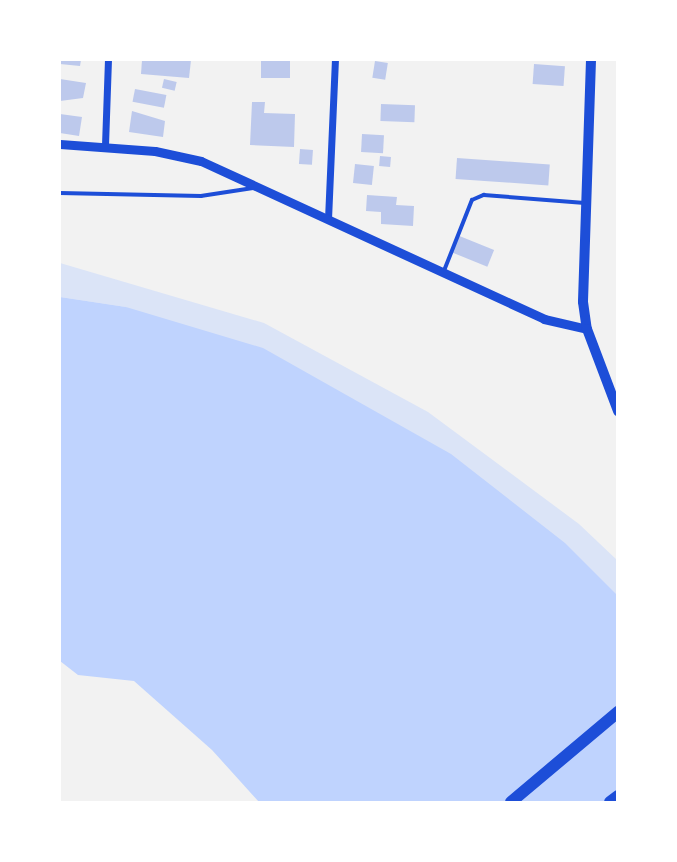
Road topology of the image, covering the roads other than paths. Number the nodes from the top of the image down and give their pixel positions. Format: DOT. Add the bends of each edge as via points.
graph roads {
  1 [pos="108,60"];
  2 [pos="335,60"];
  3 [pos="591,60"];
  4 [pos="60,144"];
  5 [pos="104,145"];
  6 [pos="259,188"];
  7 [pos="60,193"];
  8 [pos="586,203"];
  9 [pos="328,219"];
  10 [pos="444,273"];
  11 [pos="587,329"];
  12 [pos="618,411"];
  13 [pos="618,712"];
  14 [pos="618,796"];
  15 [pos="511,803"];
  16 [pos="610,803"];
  1 -- 5 [label="street"];
  2 -- 9 [label="street"];
  3 -- 8 [label="main road"];
  4 -- 5 [label="street"];
  5 -- 6 [label="street" via="201,161"];
  6 -- 7 [label="lane" via="201,196"];
  6 -- 9 [label="street"];
  8 -- 10 [label="lane" via="484,195 472,200"];
  8 -- 11 [label="main road" via="583,302"];
  9 -- 10 [label="street"];
  10 -- 11 [label="street" via="544,319"];
  11 -- 12 [label="main road"];
  13 -- 15 [label="highway"];
  14 -- 16 [label="highway"];
}
